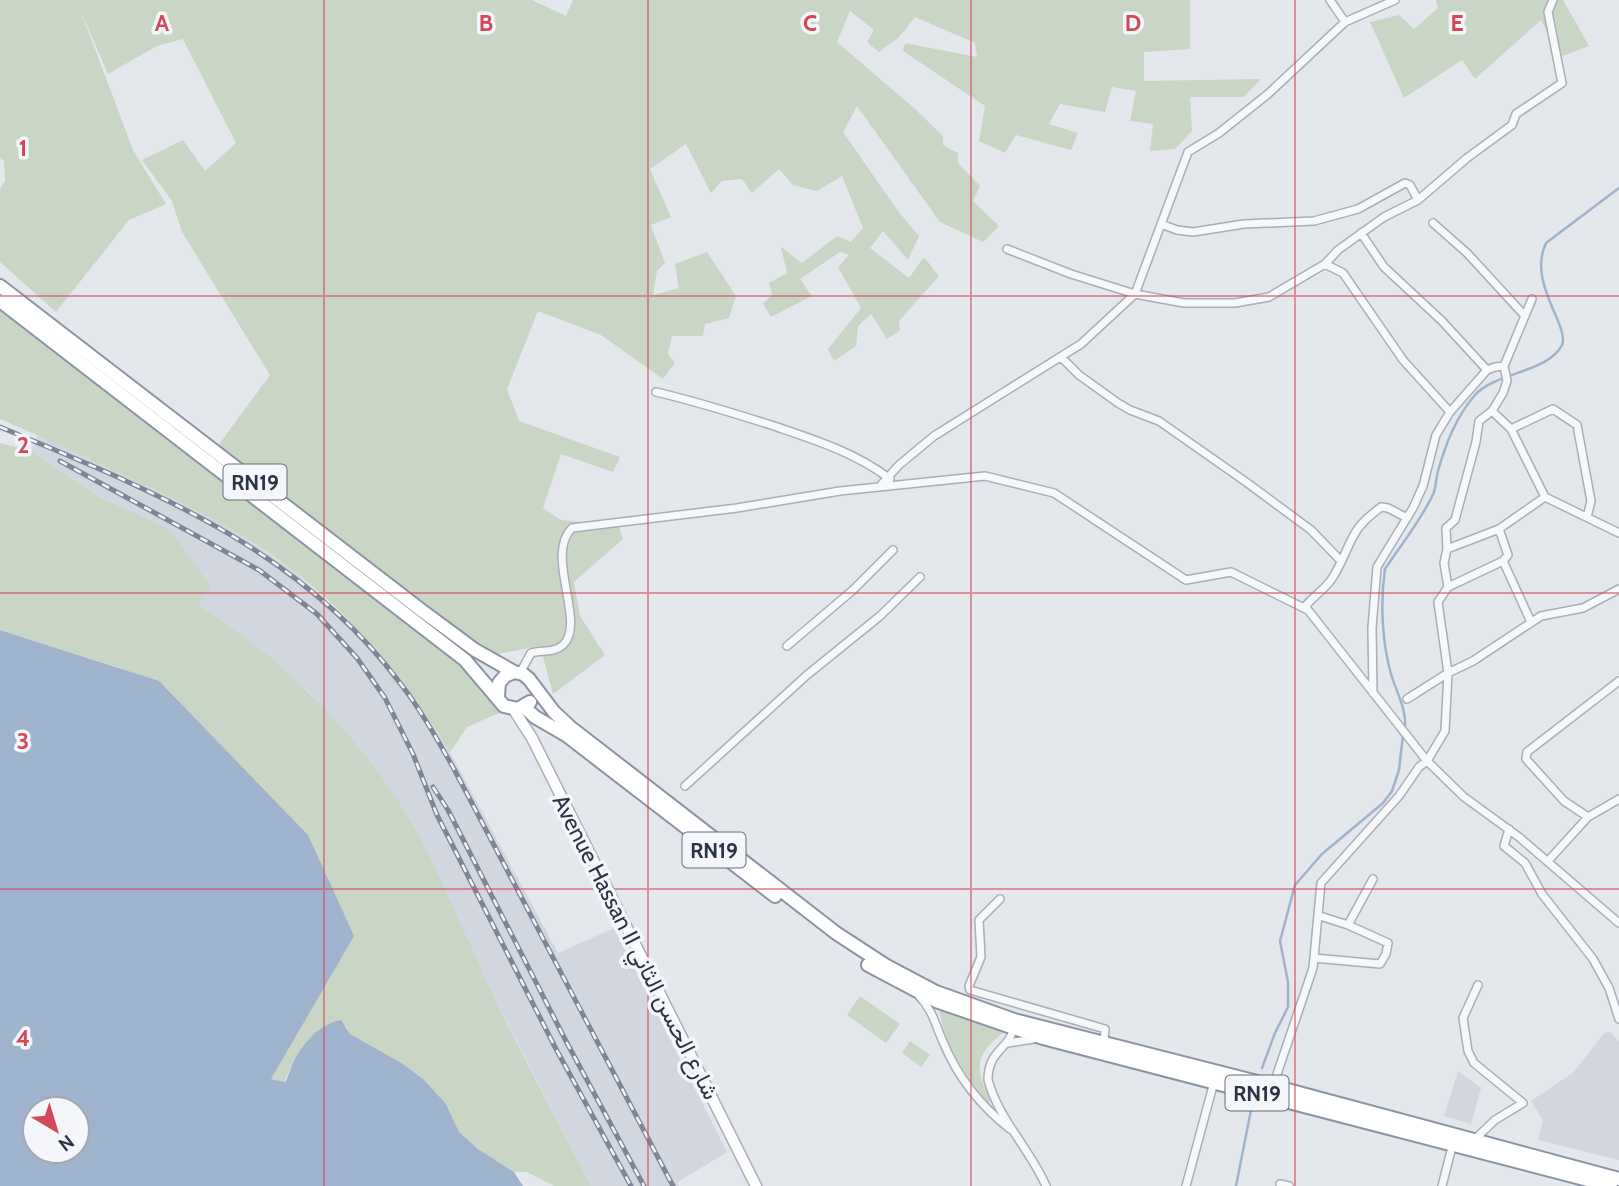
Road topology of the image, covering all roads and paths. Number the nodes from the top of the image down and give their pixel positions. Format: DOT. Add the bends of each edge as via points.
graph roads {
  1 [pos="1330,0"];
  2 [pos="1395,0"];
  3 [pos="1553,0"];
  4 [pos="1345,22"];
  5 [pos="1418,200"];
  6 [pos="1433,223"];
  7 [pos="1161,224"];
  8 [pos="1361,233"];
  9 [pos="1007,249"];
  10 [pos="1325,264"];
  11 [pos="0,286"];
  12 [pos="1135,294"];
  13 [pos="1532,299"];
  14 [pos="0,301"];
  15 [pos="1525,316"];
  16 [pos="1061,357"];
  17 [pos="1505,369"];
  18 [pos="1488,370"];
  19 [pos="656,392"];
  20 [pos="1492,411"];
  21 [pos="1450,412"];
  22 [pos="1511,429"];
  23 [pos="888,477"];
  24 [pos="895,485"];
  25 [pos="880,486"];
  26 [pos="1545,496"];
  27 [pos="1587,517"];
  28 [pos="1407,518"];
  29 [pos="1499,528"];
  30 [pos="1619,533"];
  31 [pos="1447,549"];
  32 [pos="893,550"];
  33 [pos="1341,561"];
  34 [pos="1503,561"];
  35 [pos="920,577"];
  36 [pos="1448,587"];
  37 [pos="1619,589"];
  38 [pos="1304,608"];
  39 [pos="1531,622"];
  40 [pos="787,646"];
  41 [pos="517,673"];
  42 [pos="1448,673"];
  43 [pos="1619,681"];
  44 [pos="533,685"];
  45 [pos="1373,694"];
  46 [pos="498,696"];
  47 [pos="1407,699"];
  48 [pos="520,709"];
  49 [pos="1427,761"];
  50 [pos="685,786"];
  51 [pos="1619,799"];
  52 [pos="1588,817"];
  53 [pos="1509,829"];
  54 [pos="1548,861"];
  55 [pos="1373,879"];
  56 [pos="1000,899"];
  57 [pos="1320,916"];
  58 [pos="1619,923"];
  59 [pos="1348,925"];
  60 [pos="1314,958"];
  61 [pos="1478,985"];
  62 [pos="907,987"];
  63 [pos="936,996"];
  64 [pos="998,1007"];
  65 [pos="933,1015"];
  66 [pos="1619,1019"];
  67 [pos="1014,1025"];
  68 [pos="1043,1038"];
  69 [pos="1104,1043"];
  70 [pos="1004,1045"];
  71 [pos="1214,1082"];
  72 [pos="1272,1091"];
  73 [pos="1013,1132"];
  74 [pos="1454,1140"];
  75 [pos="1473,1141"];
  76 [pos="1619,1179"];
  77 [pos="756,1186"];
  78 [pos="1046,1186"];
  79 [pos="1186,1186"];
  80 [pos="1442,1186"];
  81 [pos="1611,1186"];
  1 -- 4 [label="street"];
  2 -- 4 [label="street"];
  3 -- 5 [label="street" via="1548,12 1562,83 1516,114 1512,125"];
  4 -- 7 [label="street" via="1268,94 1188,152"];
  5 -- 7 [label="street" via="1405,183 1358,209 1314,221 1193,232"];
  5 -- 8 [label="street"];
  6 -- 15 [label="street"];
  7 -- 12 [label="street"];
  8 -- 10 [label="street"];
  8 -- 18 [label="street" via="1384,267"];
  9 -- 12 [label="street"];
  10 -- 12 [label="street" via="1269,297 1235,303 1184,303"];
  10 -- 21 [label="street" via="1343,273 1403,360"];
  11 -- 41 [label="highway, RN19" via="421,610 475,650"];
  12 -- 16 [label="street"];
  13 -- 15 [label="street"];
  14 -- 46 [label="highway, RN19" via="465,660"];
  15 -- 17 [label="street"];
  16 -- 23 [label="street" via="934,436"];
  16 -- 33 [label="street" via="1118,403 1159,421 1246,482 1311,530"];
  17 -- 18 [label="street" via="1495,366"];
  17 -- 20 [label="street" via="1507,381"];
  18 -- 21 [label="street"];
  19 -- 23 [label="street" via="702,402 818,441"];
  20 -- 22 [label="street"];
  20 -- 31 [label="street" via="1479,421 1455,520 1446,528"];
  21 -- 28 [label="street" via="1436,435 1423,486"];
  22 -- 26 [label="street"];
  22 -- 27 [label="street" via="1553,409 1577,425 1591,501"];
  23 -- 24 [label="street"];
  23 -- 25 [label="street"];
  24 -- 25 [label="street"];
  24 -- 38 [label="street" via="985,476 1054,493 1186,580 1231,572"];
  25 -- 41 [label="street" via="572,528 561,548 569,599 568,638 558,649 531,653"];
  26 -- 27 [label="street"];
  26 -- 29 [label="street"];
  27 -- 30 [label="street"];
  28 -- 33 [label="street" via="1381,507 1354,534"];
  28 -- 45 [label="street" via="1377,567"];
  29 -- 31 [label="street"];
  29 -- 34 [label="street" via="1508,555"];
  31 -- 36 [label="street"];
  32 -- 40 [label="street"];
  33 -- 38 [label="street"];
  34 -- 36 [label="street"];
  34 -- 39 [label="street"];
  35 -- 50 [label="street"];
  36 -- 42 [label="street" via="1438,602"];
  37 -- 39 [label="street" via="1583,608"];
  38 -- 45 [label="street"];
  39 -- 42 [label="street"];
  41 -- 44 [label="highway, RN19"];
  41 -- 46 [label="highway" via="499,682"];
  42 -- 47 [label="street"];
  42 -- 49 [label="street" via="1445,731"];
  43 -- 52 [label="street" via="1527,752 1526,759 1564,801"];
  44 -- 48 [label="highway" via="534,696"];
  44 -- 63 [label="highway, RN19" via="570,727 836,933"];
  45 -- 49 [label="street"];
  46 -- 48 [label="highway, RN19" via="504,706"];
  48 -- 62 [label="highway, RN19" via="566,735 847,951"];
  48 -- 77 [label="street, Avenue Hassan II شارع الحسن الثاني"];
  49 -- 53 [label="street" via="1464,797"];
  49 -- 57 [label="street" via="1321,883"];
  51 -- 52 [label="street"];
  52 -- 54 [label="street"];
  53 -- 54 [label="street"];
  53 -- 66 [label="street" via="1504,846 1525,863 1542,894 1593,959"];
  54 -- 58 [label="street"];
  55 -- 59 [label="street"];
  56 -- 64 [label="street" via="979,920 981,957 969,986"];
  57 -- 59 [label="street"];
  57 -- 60 [label="street"];
  59 -- 60 [label="street" via="1388,943 1380,964"];
  60 -- 72 [label="street"];
  61 -- 75 [label="street" via="1463,1018 1468,1051 1474,1063 1523,1103"];
  62 -- 63 [label="highway, RN19"];
  62 -- 65 [label="street"];
  63 -- 64 [label="highway, RN19"];
  63 -- 65 [label="street"];
  63 -- 67 [label="highway, RN19"];
  64 -- 67 [label="highway, RN19"];
  64 -- 69 [label="street" via="1105,1030"];
  65 -- 73 [label="street" via="944,1045 969,1087"];
  67 -- 68 [label="highway, RN19"];
  67 -- 69 [label="highway, RN19"];
  67 -- 70 [label="street"];
  68 -- 70 [label="street"];
  68 -- 71 [label="highway, RN19"];
  69 -- 72 [label="highway, RN19"];
  70 -- 73 [label="street" via="993,1056 988,1080"];
  71 -- 72 [label="highway, RN19"];
  71 -- 79 [label="street"];
  72 -- 74 [label="highway, RN19"];
  73 -- 78 [label="street" via="1035,1161"];
  74 -- 75 [label="highway, RN19"];
  74 -- 80 [label="street"];
  74 -- 81 [label="highway, RN19"];
  75 -- 76 [label="highway, RN19"];
}
